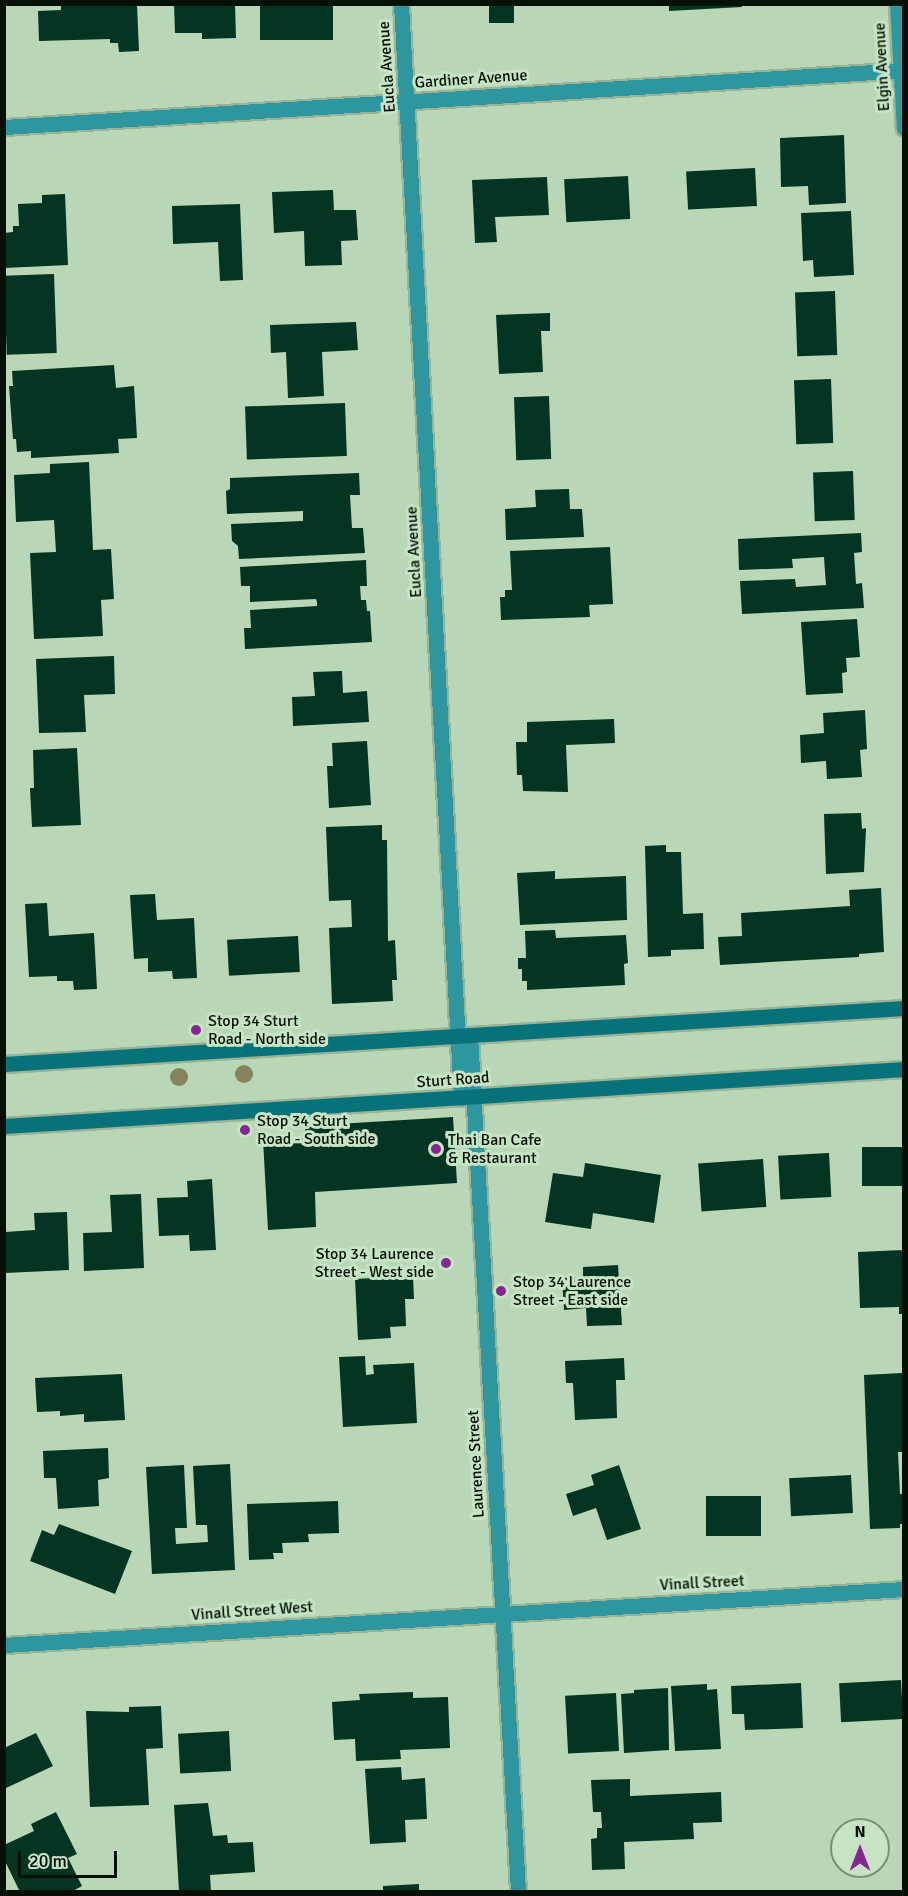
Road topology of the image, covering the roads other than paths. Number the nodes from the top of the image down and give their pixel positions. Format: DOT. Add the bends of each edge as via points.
graph roads {
  1 [pos="401,4"];
  2 [pos="897,4"];
  3 [pos="902,70"];
  4 [pos="408,101"];
  5 [pos="4,127"];
  6 [pos="903,128"];
  7 [pos="903,1008"];
  8 [pos="465,1035"];
  9 [pos="4,1064"];
  10 [pos="903,1069"];
  11 [pos="468,1097"];
  12 [pos="4,1126"];
  13 [pos="903,1589"];
  14 [pos="502,1613"];
  15 [pos="4,1645"];
  16 [pos="518,1892"];
  1 -- 4 [label="street, Eucla Avenue"];
  2 -- 3 [label="street, Elgin Avenue"];
  3 -- 4 [label="street, Gardiner Avenue"];
  3 -- 6 [label="street, Elgin Avenue"];
  4 -- 5 [label="street, Gardiner Avenue"];
  4 -- 8 [label="street, Eucla Avenue"];
  7 -- 8 [label="main road"];
  8 -- 9 [label="main road"];
  8 -- 11 [label="street, Laurence Street"];
  10 -- 11 [label="main road, Sturt Road"];
  11 -- 12 [label="main road, Sturt Road"];
  11 -- 14 [label="street, Laurence Street"];
  13 -- 14 [label="street, Vinall Street"];
  14 -- 15 [label="street, Vinall Street West"];
  14 -- 16 [label="street, Laurence Street"];
}
